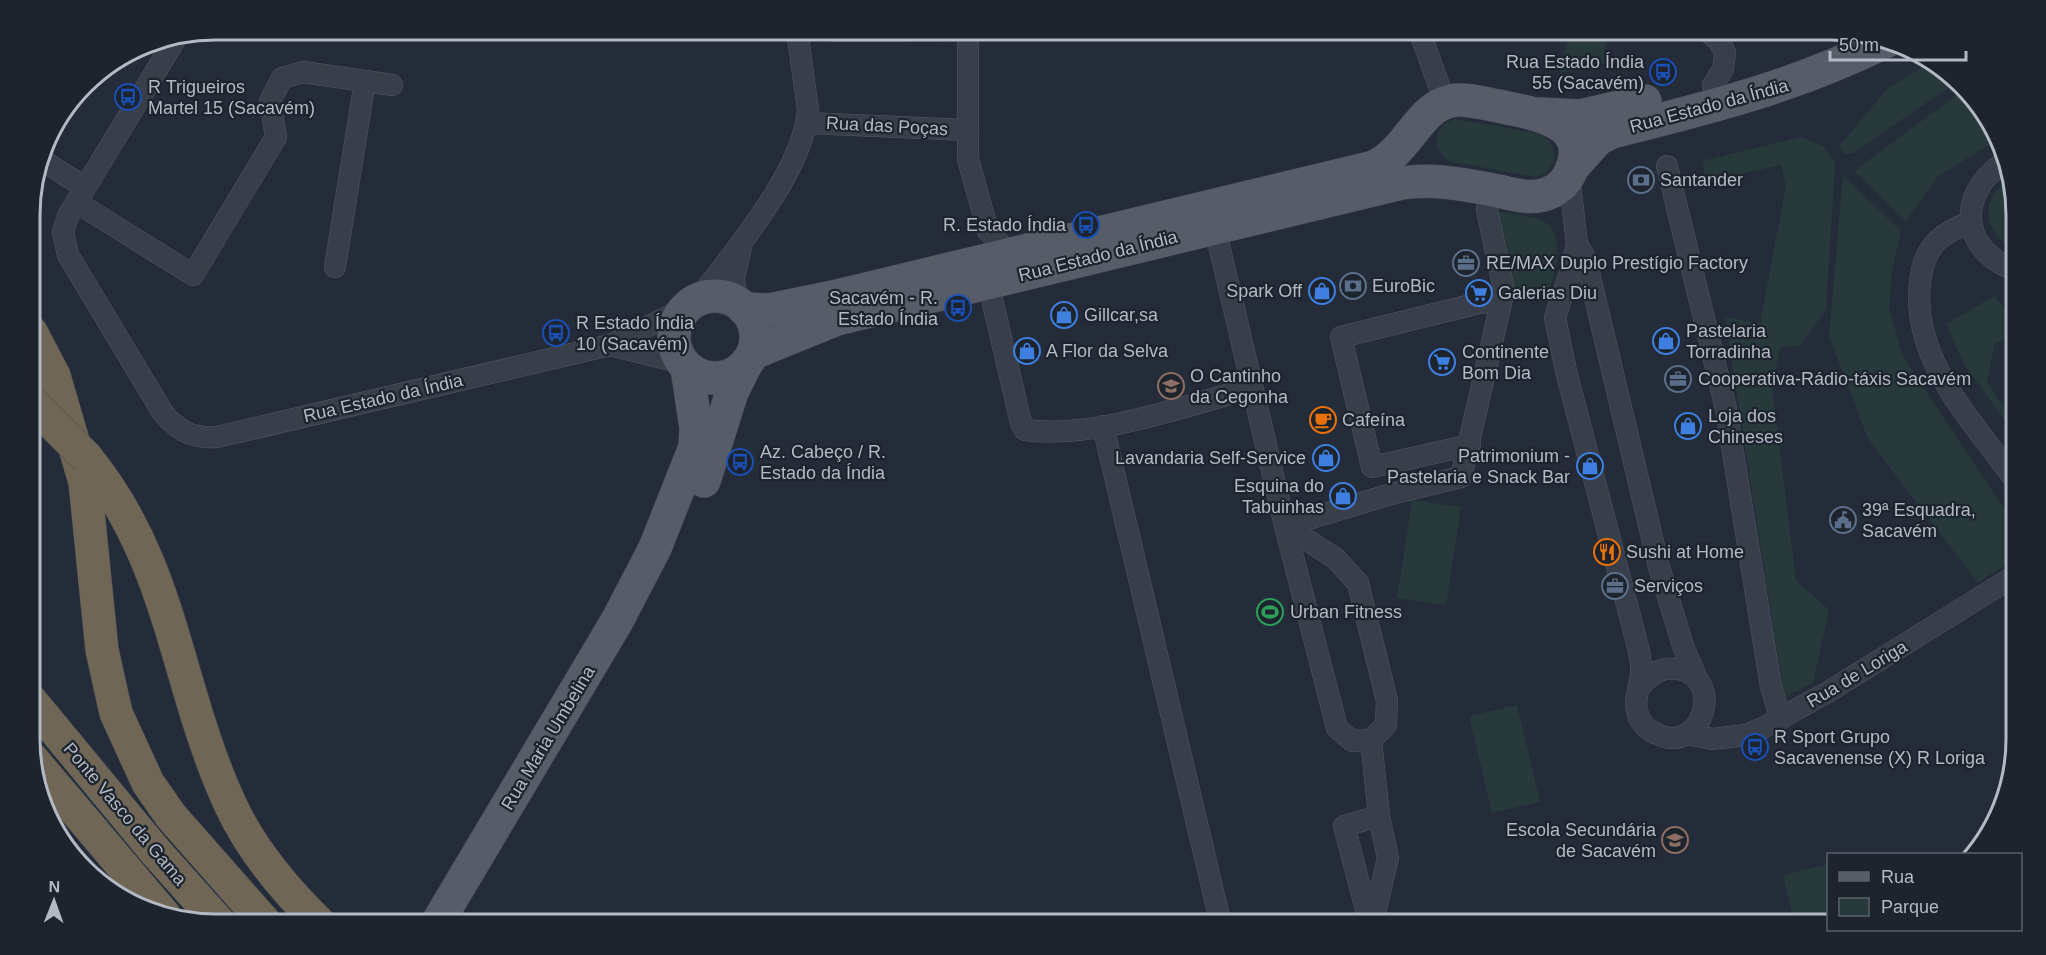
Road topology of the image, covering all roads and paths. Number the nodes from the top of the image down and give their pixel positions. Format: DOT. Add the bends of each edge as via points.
graph roads {
  1 [pos="1422,40"];
  2 [pos="1718,40"];
  3 [pos="798,41"];
  4 [pos="971,41"];
  5 [pos="1837,41"];
  6 [pos="1876,46"];
  7 [pos="171,47"];
  8 [pos="365,81"];
  9 [pos="392,85"];
  10 [pos="1713,85"];
  11 [pos="1445,102"];
  12 [pos="1539,114"];
  13 [pos="807,123"];
  14 [pos="1421,124"];
  15 [pos="966,130"];
  16 [pos="48,165"];
  17 [pos="1667,166"];
  18 [pos="1999,166"];
  19 [pos="1571,172"];
  20 [pos="1449,182"];
  21 [pos="1490,190"];
  22 [pos="80,194"];
  23 [pos="1536,196"];
  24 [pos="1573,222"];
  25 [pos="1971,222"];
  26 [pos="1215,228"];
  27 [pos="742,241"];
  28 [pos="1576,244"];
  29 [pos="1011,255"];
  30 [pos="335,267"];
  31 [pos="2006,267"];
  32 [pos="988,282"];
  33 [pos="1501,300"];
  34 [pos="692,304"];
  35 [pos="741,306"];
  36 [pos="610,345"];
  37 [pos="41,351"];
  38 [pos="750,358"];
  39 [pos="685,365"];
  40 [pos="1252,388"];
  41 [pos="41,411"];
  42 [pos="1103,426"];
  43 [pos="1470,445"];
  44 [pos="2006,467"];
  45 [pos="1286,526"];
  46 [pos="655,548"];
  47 [pos="2006,582"];
  48 [pos="1698,682"];
  49 [pos="1639,688"];
  50 [pos="40,711"];
  51 [pos="1781,719"];
  52 [pos="1687,734"];
  53 [pos="1371,740"];
  54 [pos="44,773"];
  55 [pos="1379,816"];
  56 [pos="154,903"];
  57 [pos="211,914"];
  58 [pos="257,914"];
  59 [pos="311,914"];
  60 [pos="443,914"];
  61 [pos="1218,914"];
  62 [pos="1368,914"];
  63 [pos="1374,914"];
  1 -- 11 [label="street"];
  2 -- 10 [label="street" via="1725,52 1723,69"];
  3 -- 13 [label="street"];
  4 -- 15 [label="street"];
  5 -- 10 [label="main road, Rua Estado da Índia" via="1779,68"];
  6 -- 19 [label="main road, Rua Estado da Índia" via="1789,85 1612,132 1598,139"];
  7 -- 22 [label="street, Rua Estado da Índia"];
  8 -- 9 [label="street"];
  8 -- 22 [label="street" via="303,72 282,78 270,101 276,137 193,275"];
  8 -- 30 [label="street"];
  10 -- 12 [label="main road, Rua Estado da Índia" via="1580,116"];
  11 -- 12 [label="main road, Rua Estado da Índia" via="1464,100"];
  11 -- 14 [label="main road, Rua Estado da Índia" via="1434,108"];
  12 -- 19 [label="main road, Rua Estado da Índia" via="1565,129 1574,147"];
  13 -- 15 [label="street, Rua das Poças"];
  13 -- 27 [label="street" via="788,171"];
  14 -- 20 [label="main road, Rua Estado da Índia" via="1419,154 1430,172"];
  14 -- 29 [label="main road, Rua Estado da Índia" via="1393,155 1374,167"];
  15 -- 29 [label="street" via="973,184 988,231"];
  16 -- 22 [label="street"];
  17 -- 51 [label="street" via="1726,409 1771,687"];
  18 -- 25 [label="street" via="1977,187 1971,204"];
  19 -- 23 [label="main road, Rua Estado da Índia" via="1555,190"];
  19 -- 24 [label="street"];
  20 -- 21 [label="main road, Rua Estado da Índia"];
  20 -- 26 [label="main road, Rua Estado da Índia" via="1402,183"];
  21 -- 23 [label="main road, Rua Estado da Índia"];
  21 -- 33 [label="street" via="1487,210 1504,290"];
  22 -- 36 [label="street, Rua Estado da Índia" via="63,232 68,255 163,413 190,435 217,437"];
  23 -- 24 [label="street" via="1558,207"];
  24 -- 28 [label="street"];
  25 -- 31 [label="street" via="1986,254"];
  25 -- 44 [label="street" via="1939,237 1928,250 1917,303 1924,340 1937,370"];
  26 -- 32 [label="main road, Rua Estado da Índia"];
  26 -- 40 [label="street"];
  27 -- 34 [label="street"];
  27 -- 35 [label="street" via="734,279"];
  28 -- 48 [label="street" via="1586,260 1659,567"];
  28 -- 49 [label="street" via="1555,317 1639,651"];
  29 -- 35 [label="main road, Rua Estado da Índia" via="770,310"];
  32 -- 38 [label="main road, Rua Estado da Índia" via="822,323"];
  32 -- 42 [label="street" via="1025,430 1046,433"];
  33 -- 43 [label="street"];
  33 -- 43 [label="street" via="1341,337 1372,467"];
  34 -- 35 [label="main road" via="724,297"];
  34 -- 36 [label="street, Rua Estado da Índia"];
  34 -- 39 [label="main road" via="674,329 677,352"];
  35 -- 38 [label="main road" via="753,322 756,337"];
  36 -- 39 [label="street, Rua Estado da Índia"];
  37 -- 58 [label="highway" via="54,376 85,482 102,650 116,713 148,783 171,816"];
  38 -- 39 [label="main road" via="730,375 718,378 707,377"];
  38 -- 46 [label="main road, Rua Maria Umbelina" via="732,392 705,480 681,518"];
  39 -- 46 [label="main road, Rua Maria Umbelina" via="696,428 695,447"];
  40 -- 42 [label="street"];
  40 -- 45 [label="street"];
  41 -- 59 [label="highway, bridge" via="105,480 135,530 157,581 203,733 231,808 269,867"];
  42 -- 61 [label="street"];
  43 -- 45 [label="street" via="1461,477"];
  45 -- 53 [label="street" via="1337,728 1352,741"];
  45 -- 53 [label="street" via="1335,558 1358,583 1387,701 1386,725"];
  46 -- 60 [label="main road, Rua Maria Umbelina" via="607,638"];
  47 -- 51 [label="street, Rua de Loriga"];
  48 -- 49 [label="street" via="1679,669 1667,669 1646,678"];
  48 -- 52 [label="street" via="1706,700 1705,709"];
  49 -- 52 [label="street" via="1637,712 1650,731 1673,738"];
  50 -- 57 [label="highway, Ponte Vasco da Gama"];
  51 -- 52 [label="street, Rua de Loriga" via="1746,735 1712,739"];
  53 -- 55 [label="street"];
  54 -- 56 [label="highway, Ponte Vasco da Gama"];
  55 -- 62 [label="street" via="1344,826"];
  55 -- 63 [label="street" via="1389,858"];
}
